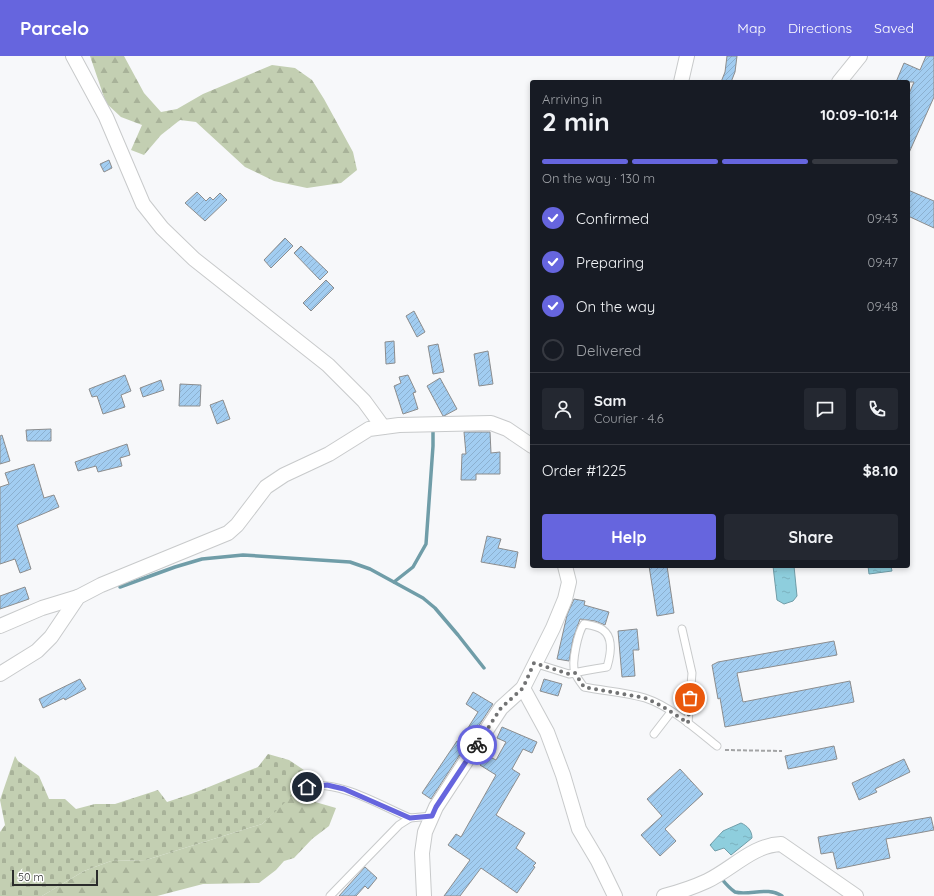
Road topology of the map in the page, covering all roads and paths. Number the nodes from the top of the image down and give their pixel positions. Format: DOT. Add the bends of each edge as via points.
graph roads {
  1 [pos="73,56"];
  2 [pos="687,56"];
  3 [pos="860,56"];
  4 [pos="681,80"];
  5 [pos="841,80"];
  6 [pos="383,427"];
  7 [pos="530,445"];
  8 [pos="566,568"];
  9 [pos="78,598"];
  10 [pos="0,626"];
  11 [pos="682,629"];
  12 [pos="534,663"];
  13 [pos="575,673"];
  14 [pos="0,674"];
  15 [pos="523,688"];
  16 [pos="671,712"];
  17 [pos="688,723"];
  18 [pos="654,734"];
  19 [pos="717,746"];
  20 [pos="782,751"];
  21 [pos="307,787"];
  22 [pos="432,816"];
  23 [pos="410,818"];
  24 [pos="330,896"];
  25 [pos="424,896"];
  26 [pos="615,896"];
  27 [pos="664,896"];
  28 [pos="856,896"];
  1 -- 6 [label="street" via="106,117 143,204 162,228 194,259 328,365 364,401"];
  2 -- 4 [label="street"];
  3 -- 5 [label="street"];
  6 -- 7 [label="street" via="490,423"];
  6 -- 9 [label="street" via="370,429 266,487 237,526 228,533 101,585"];
  8 -- 12 [label="street" via="569,582 565,599"];
  9 -- 10 [label="street" via="42,608"];
  9 -- 14 [label="street" via="42,646"];
  11 -- 17 [label="lane" via="692,673"];
  12 -- 13 [label="lane" via="569,674"];
  12 -- 15 [label="street"];
  13 -- 13 [label="lane" via="575,654 580,628 584,624 605,631 611,651 607,667"];
  13 -- 16 [label="lane" via="584,687 645,698"];
  15 -- 22 [label="street" via="501,708"];
  15 -- 26 [label="street" via="547,732 579,829"];
  16 -- 17 [label="lane"];
  16 -- 18 [label="lane"];
  17 -- 19 [label="lane"];
  19 -- 20 [label="path" via="725,750"];
  21 -- 23 [label="lane" via="327,785 344,789"];
  22 -- 23 [label="lane"];
  22 -- 25 [label="street" via="425,832 422,853"];
  23 -- 24 [label="lane" via="399,825"];
  27 -- 28 [label="street" via="708,881 758,850 781,844"];
}
